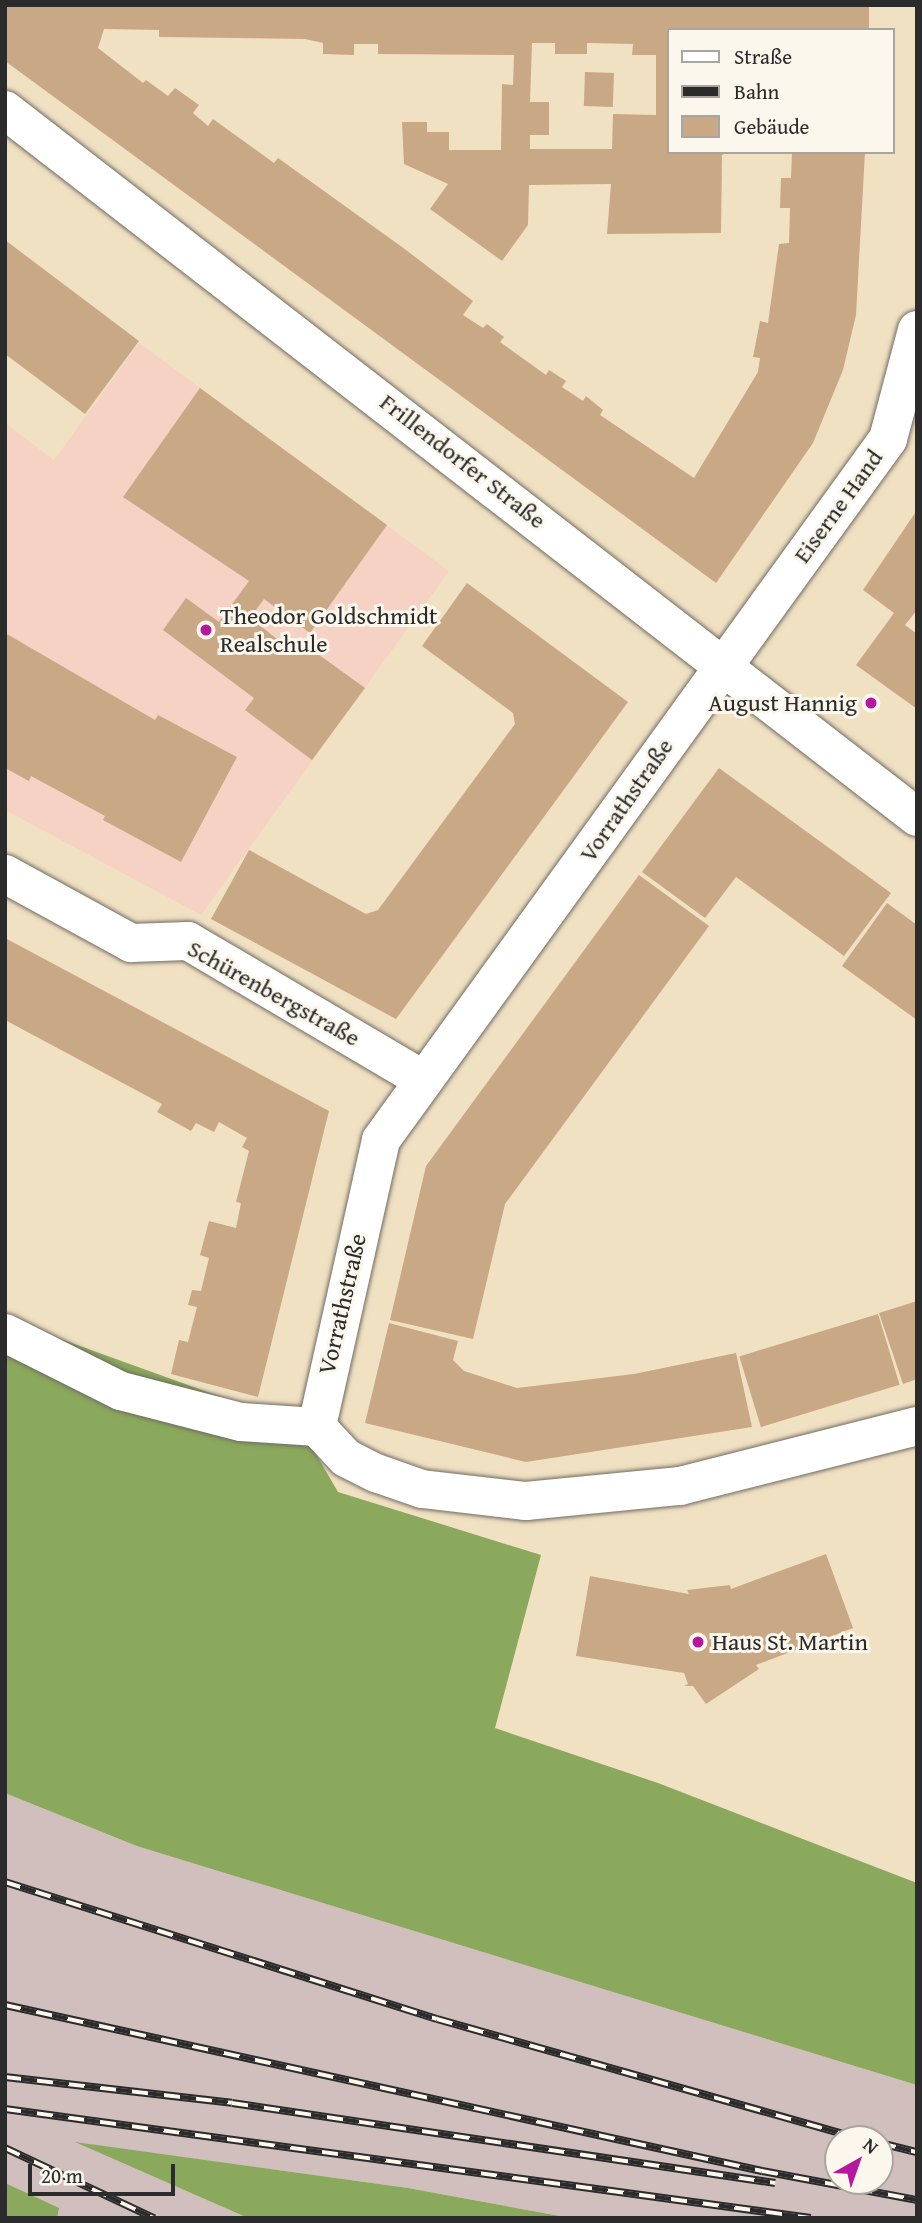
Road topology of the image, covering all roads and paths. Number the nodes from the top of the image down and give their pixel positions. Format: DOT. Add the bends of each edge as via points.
graph roads {
  1 [pos="5,110"];
  2 [pos="917,330"];
  3 [pos="722,664"];
  4 [pos="917,817"];
  5 [pos="5,874"];
  6 [pos="424,1080"];
  7 [pos="5,1333"];
  8 [pos="917,1426"];
  9 [pos="317,1427"];
  1 -- 3 [label="street, Frillendorfer Straße"];
  2 -- 3 [label="street, Eiserne Hand" via="888,439"];
  3 -- 4 [label="street, Frillendorfer Straße"];
  3 -- 6 [label="street, Vorrathstraße" via="524,948"];
  5 -- 6 [label="street, Schürenbergstraße" via="131,943 188,941"];
  6 -- 9 [label="street, Vorrathstraße" via="381,1140"];
  7 -- 9 [label="street" via="121,1391 241,1422"];
  8 -- 9 [label="street" via="680,1486 526,1501 422,1489 376,1473 346,1458"];
}
